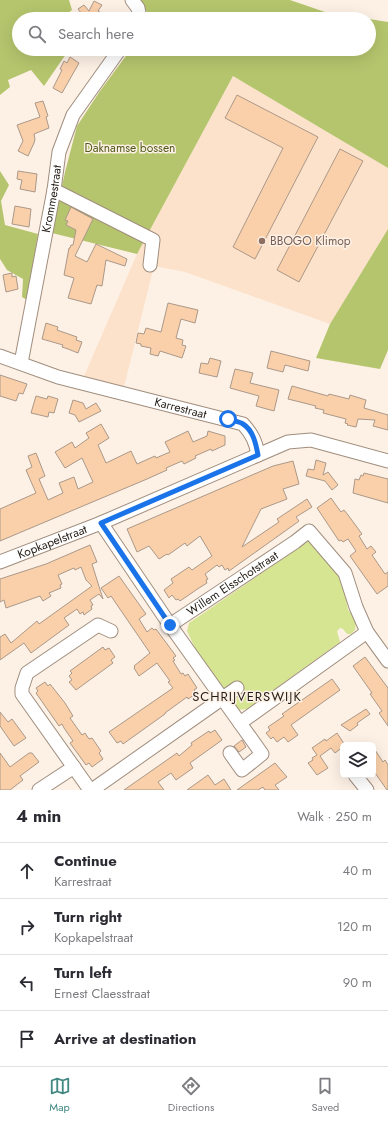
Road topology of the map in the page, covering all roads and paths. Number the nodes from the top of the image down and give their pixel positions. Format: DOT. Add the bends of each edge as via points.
graph roads {
  1 [pos="132,0"];
  2 [pos="139,12"];
  3 [pos="115,56"];
  4 [pos="54,190"];
  5 [pos="150,265"];
  6 [pos="0,356"];
  7 [pos="20,363"];
  8 [pos="258,455"];
  9 [pos="388,462"];
  10 [pos="101,523"];
  11 [pos="0,562"];
  12 [pos="170,625"];
  13 [pos="110,631"];
  14 [pos="367,632"];
  15 [pos="388,661"];
  16 [pos="237,688"];
  17 [pos="222,698"];
  18 [pos="240,723"];
  19 [pos="230,753"];
  20 [pos="74,767"];
  21 [pos="357,778"];
  22 [pos="39,790"];
  23 [pos="91,790"];
  24 [pos="367,790"];
  1 -- 2 [label="street"];
  3 -- 4 [label="street, Krommestraat" via="73,115 59,152"];
  4 -- 5 [label="street" via="153,240"];
  4 -- 7 [label="street, Krommestraat"];
  6 -- 7 [label="street, Karrestraat"];
  7 -- 8 [label="street, Karrestraat" via="58,376 243,424 251,432"];
  8 -- 9 [label="street" via="288,442 311,440"];
  8 -- 10 [label="street, Kopkapelstraat"];
  10 -- 11 [label="street, Kopkapelstraat"];
  10 -- 12 [label="street"];
  12 -- 14 [label="street, Willem Elsschotstraat" via="309,531 345,573"];
  12 -- 17 [label="street"];
  13 -- 20 [label="street" via="98,625 27,673 22,688 22,694"];
  14 -- 15 [label="street"];
  14 -- 18 [label="street"];
  16 -- 17 [label="street"];
  17 -- 18 [label="street"];
  17 -- 23 [label="street"];
  18 -- 19 [label="street" via="262,754 242,770"];
  20 -- 22 [label="street"];
  20 -- 23 [label="street"];
  21 -- 24 [label="street"];
}
